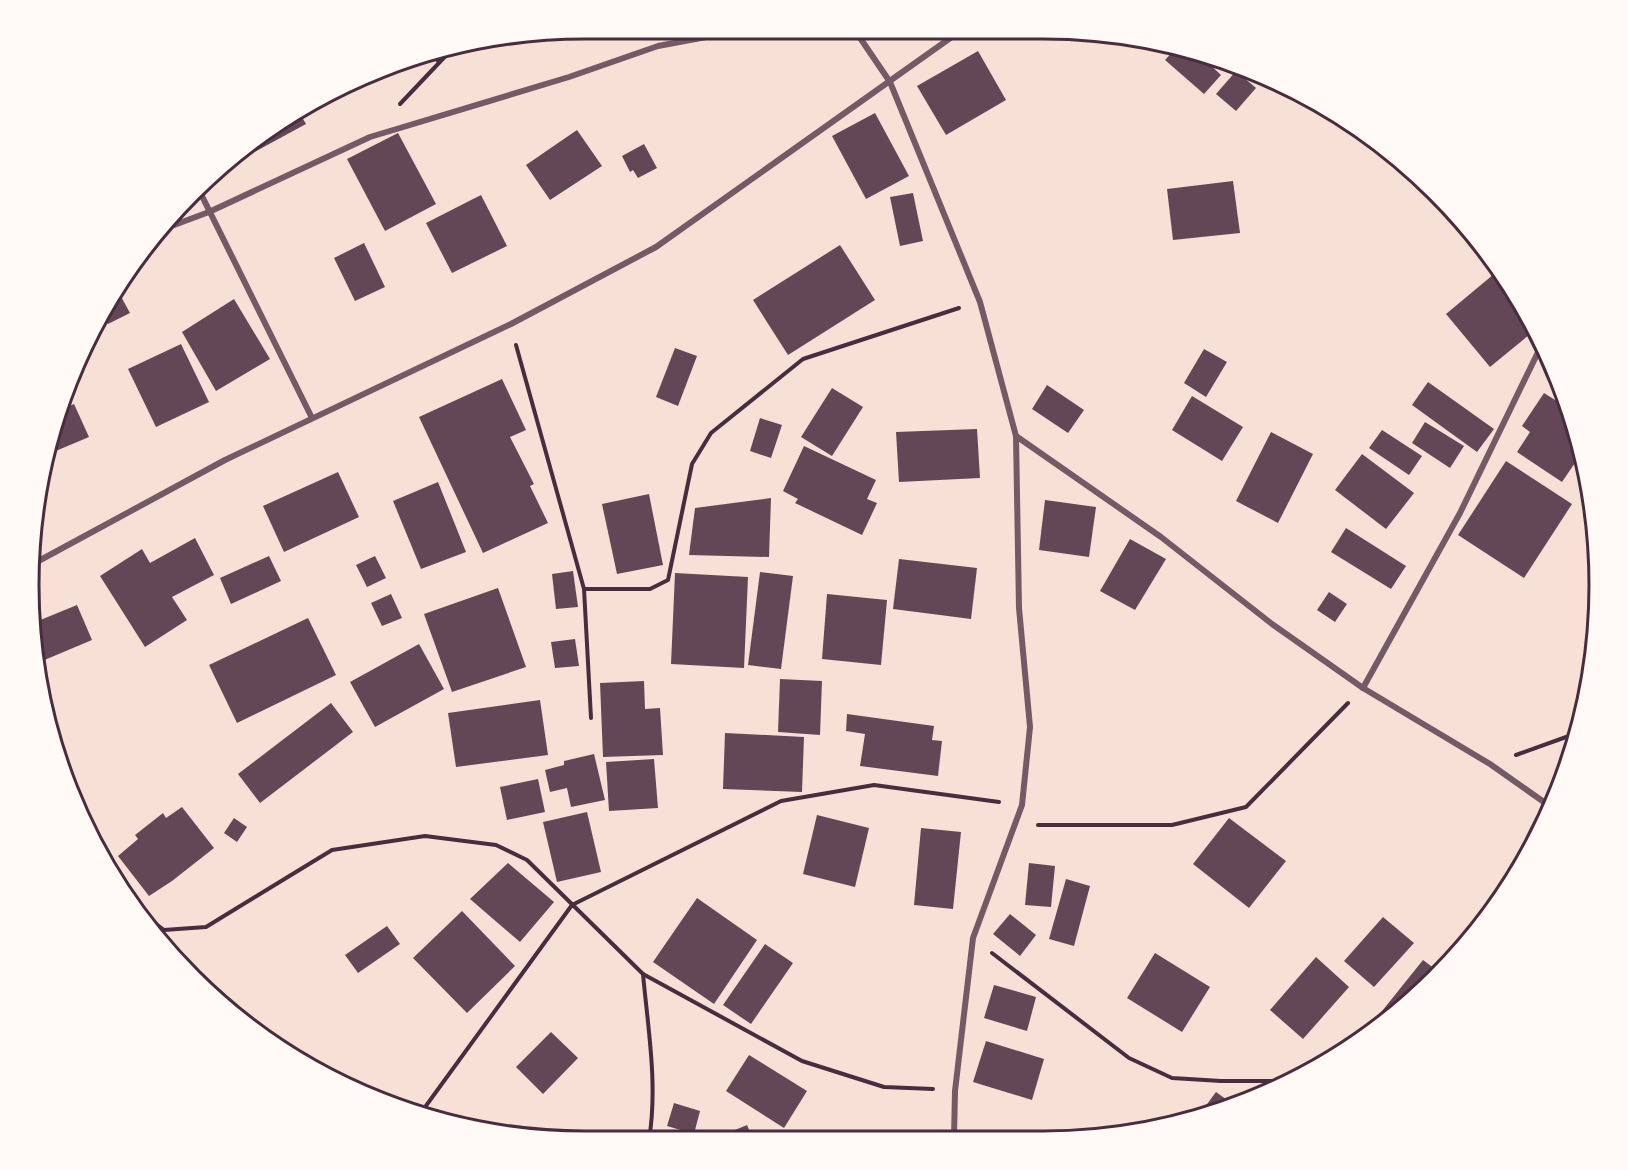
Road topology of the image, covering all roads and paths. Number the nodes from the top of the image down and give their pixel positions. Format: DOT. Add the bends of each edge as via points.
graph roads {
  1 [pos="693,39"];
  2 [pos="861,39"];
  3 [pos="948,39"];
  4 [pos="438,61"];
  5 [pos="890,82"];
  6 [pos="370,137"];
  7 [pos="202,196"];
  8 [pos="209,212"];
  9 [pos="174,225"];
  10 [pos="980,302"];
  11 [pos="510,324"];
  12 [pos="1537,354"];
  13 [pos="312,418"];
  14 [pos="1016,436"];
  15 [pos="40,560"];
  16 [pos="584,589"];
  17 [pos="1363,688"];
  18 [pos="591,718"];
  19 [pos="1567,737"];
  20 [pos="1490,764"];
  21 [pos="1544,802"];
  22 [pos="1022,805"];
  23 [pos="1014,826"];
  24 [pos="572,905"];
  25 [pos="160,927"];
  26 [pos="973,938"];
  27 [pos="643,974"];
  28 [pos="1271,1081"];
  29 [pos="955,1091"];
  30 [pos="425,1107"];
  31 [pos="651,1131"];
  32 [pos="954,1131"];
  1 -- 6 [label="street" via="658,46"];
  2 -- 5 [label="street"];
  3 -- 5 [label="street"];
  4 -- 6 [label="path"];
  5 -- 10 [label="street"];
  5 -- 11 [label="street" via="656,247"];
  6 -- 8 [label="street"];
  7 -- 8 [label="street"];
  8 -- 9 [label="street"];
  8 -- 13 [label="street"];
  10 -- 14 [label="street"];
  10 -- 16 [label="path" via="802,359 711,433 692,464 668,580 650,589"];
  11 -- 13 [label="street"];
  11 -- 16 [label="path"];
  12 -- 17 [label="street" via="1460,513"];
  13 -- 15 [label="street" via="225,460"];
  14 -- 17 [label="street" via="1161,537 1272,624"];
  14 -- 22 [label="street" via="1019,608 1030,727"];
  16 -- 18 [label="path"];
  17 -- 20 [label="street"];
  17 -- 23 [label="path" via="1246,807 1172,825"];
  19 -- 20 [label="path"];
  20 -- 21 [label="street"];
  22 -- 23 [label="street"];
  22 -- 24 [label="path" via="874,784 781,801"];
  23 -- 26 [label="street"];
  24 -- 25 [label="path" via="527,860 496,845 425,836 332,850 206,927 164,930"];
  24 -- 27 [label="path"];
  24 -- 30 [label="path"];
  26 -- 28 [label="path" via="1129,1058 1172,1078"];
  26 -- 29 [label="street"];
  27 -- 29 [label="path" via="802,1061 884,1086"];
  27 -- 31 [label="path" via="651,1056"];
  29 -- 32 [label="street"];
}
